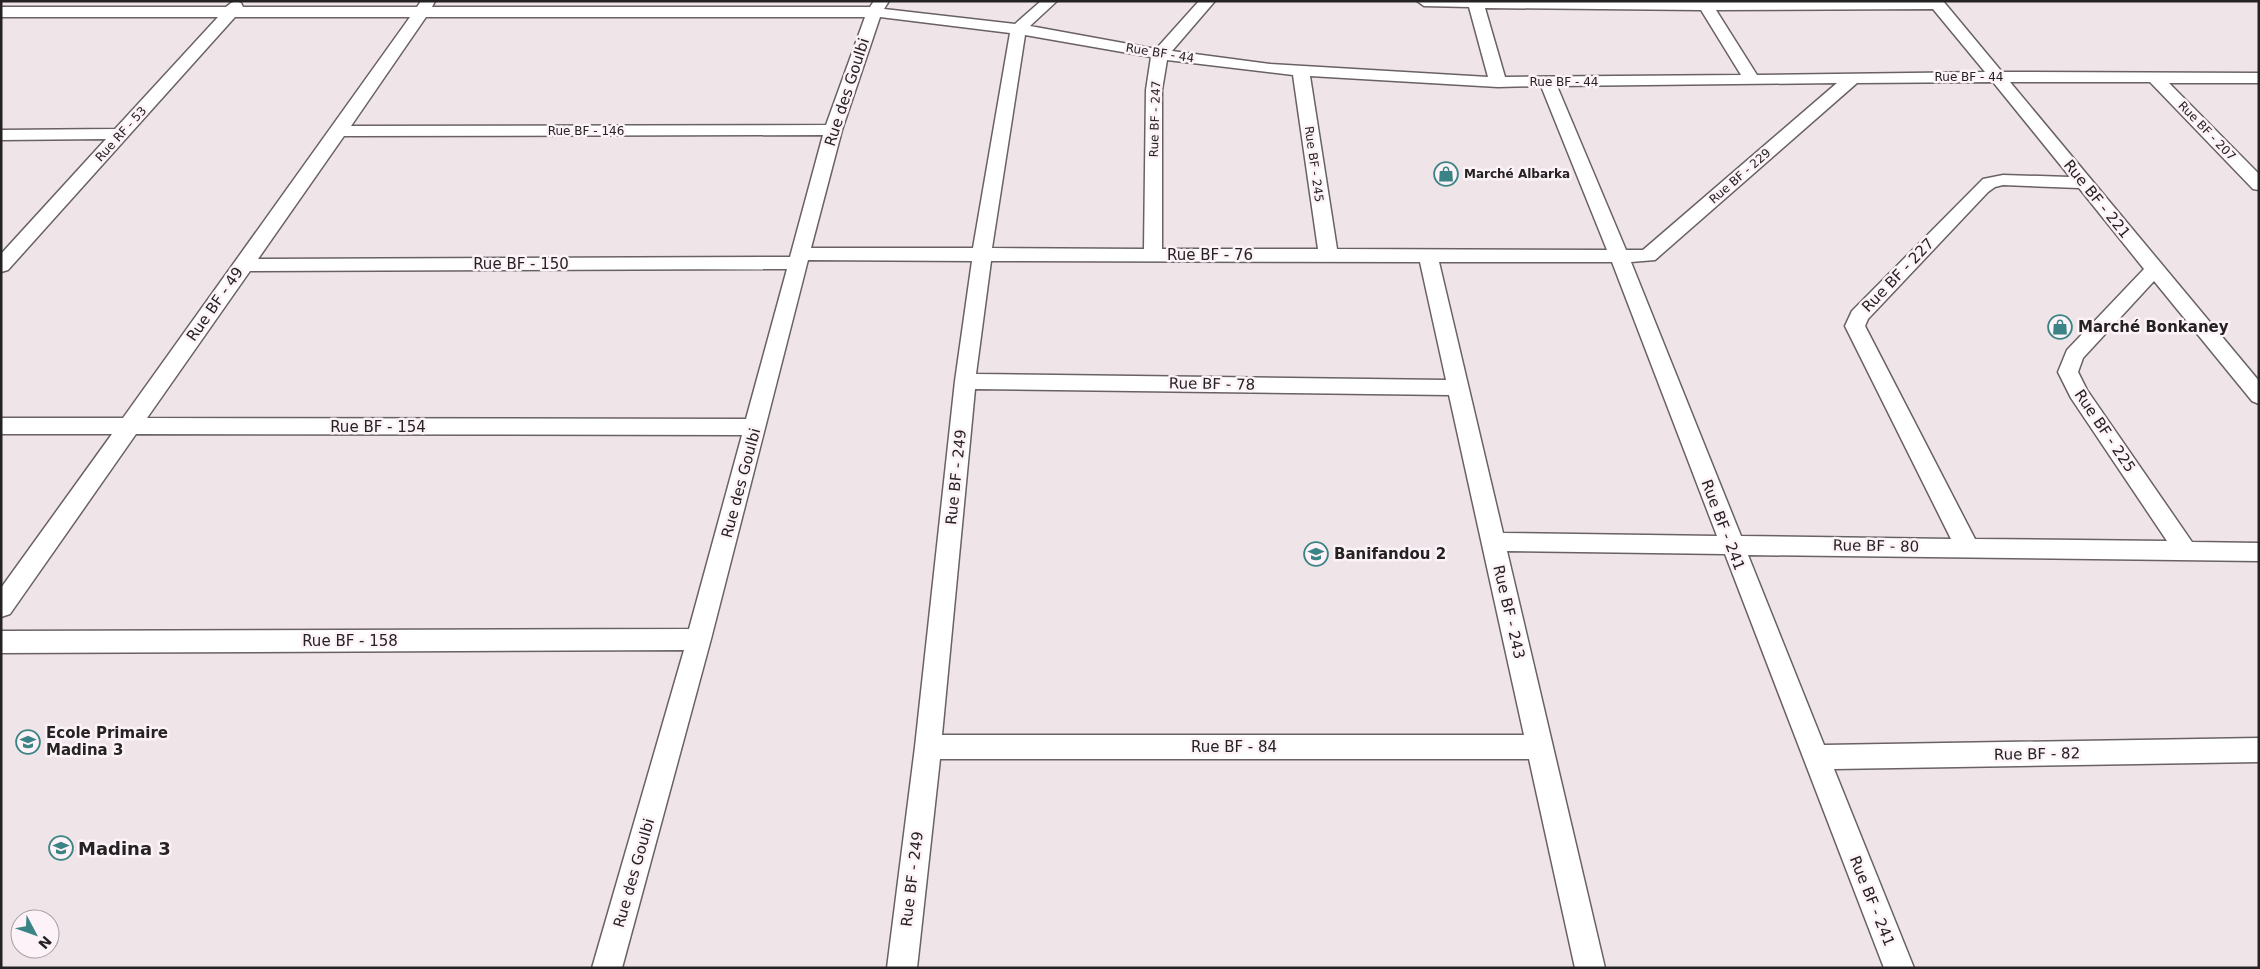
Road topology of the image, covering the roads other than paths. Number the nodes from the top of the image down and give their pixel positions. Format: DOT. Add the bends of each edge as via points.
graph roads {
  1 [pos="1050,1"];
  2 [pos="1208,1"];
  3 [pos="1424,1"];
  4 [pos="1476,2"];
  5 [pos="1936,2"];
  6 [pos="1705,3"];
  7 [pos="43,6"];
  8 [pos="236,6"];
  9 [pos="425,6"];
  10 [pos="878,7"];
  11 [pos="1,12"];
  12 [pos="1018,29"];
  13 [pos="1160,54"];
  14 [pos="1301,72"];
  15 [pos="1997,77"];
  16 [pos="1853,78"];
  17 [pos="2155,78"];
  18 [pos="2259,78"];
  19 [pos="1752,79"];
  20 [pos="1498,82"];
  21 [pos="1547,82"];
  22 [pos="833,130"];
  23 [pos="339,132"];
  24 [pos="120,134"];
  25 [pos="1,135"];
  26 [pos="2084,183"];
  27 [pos="2259,185"];
  28 [pos="982,254"];
  29 [pos="1153,255"];
  30 [pos="1328,255"];
  31 [pos="1428,256"];
  32 [pos="1619,256"];
  33 [pos="799,258"];
  34 [pos="243,265"];
  35 [pos="1,266"];
  36 [pos="2155,269"];
  37 [pos="2250,375"];
  38 [pos="965,381"];
  39 [pos="1458,388"];
  40 [pos="2259,396"];
  41 [pos="1,426"];
  42 [pos="129,427"];
  43 [pos="756,427"];
  44 [pos="1493,542"];
  45 [pos="1731,544"];
  46 [pos="1967,547"];
  47 [pos="2186,551"];
  48 [pos="2259,552"];
  49 [pos="1,607"];
  50 [pos="700,639"];
  51 [pos="1,642"];
  52 [pos="1540,747"];
  53 [pos="928,748"];
  54 [pos="2259,750"];
  55 [pos="1815,757"];
  56 [pos="608,968"];
  57 [pos="902,968"];
  58 [pos="1590,968"];
  59 [pos="1898,968"];
  1 -- 12 [label="street"];
  2 -- 13 [label="street"];
  3 -- 4 [label="street"];
  4 -- 6 [label="street"];
  4 -- 20 [label="street"];
  5 -- 6 [label="street"];
  5 -- 15 [label="street, Rue BF - 221"];
  6 -- 19 [label="street"];
  7 -- 8 [label="street, Rue BF - 44"];
  7 -- 11 [label="street, Rue BF - 44"];
  8 -- 9 [label="street, Rue BF - 44"];
  8 -- 24 [label="street, Rue RF - 53"];
  9 -- 10 [label="street, Rue BF - 44"];
  9 -- 23 [label="street, Rue BF - 49"];
  10 -- 12 [label="street, Rue BF - 44"];
  10 -- 22 [label="street, Rue des Goulbi"];
  12 -- 13 [label="street, Rue BF - 44"];
  12 -- 28 [label="street, Rue BF - 249"];
  13 -- 14 [label="street, Rue BF - 44"];
  13 -- 29 [label="street, Rue BF - 247" via="1154,90"];
  14 -- 20 [label="street, Rue BF - 44"];
  14 -- 30 [label="street, Rue BF - 245"];
  15 -- 16 [label="street, Rue BF - 44"];
  15 -- 17 [label="street, Rue BF - 44"];
  15 -- 26 [label="street, Rue BF - 221"];
  16 -- 19 [label="street, Rue BF - 44"];
  16 -- 32 [label="street, Rue BF - 229" via="1648,256"];
  17 -- 18 [label="street, Rue BF - 44"];
  17 -- 27 [label="street, Rue BF - 207"];
  19 -- 21 [label="street, Rue BF - 44"];
  20 -- 21 [label="street, Rue BF - 44"];
  21 -- 32 [label="street, Rue BF - 241"];
  22 -- 23 [label="street, Rue BF - 146"];
  22 -- 33 [label="street, Rue des Goulbi"];
  23 -- 34 [label="street, Rue BF - 49"];
  24 -- 25 [label="street"];
  24 -- 35 [label="street, Rue RF - 53"];
  26 -- 36 [label="street, Rue BF - 221"];
  26 -- 46 [label="street, Rue BF - 227" via="1990,182 1860,316 1855,326"];
  28 -- 29 [label="street, Rue BF - 76"];
  28 -- 33 [label="street, Rue BF - 76"];
  28 -- 38 [label="street, Rue BF - 249"];
  29 -- 30 [label="street, Rue BF - 76"];
  30 -- 31 [label="street, Rue BF - 76"];
  31 -- 32 [label="street, Rue BF - 76"];
  31 -- 39 [label="street, Rue BF - 243"];
  32 -- 45 [label="street, Rue BF - 241"];
  33 -- 34 [label="street, Rue BF - 150"];
  33 -- 43 [label="street, Rue des Goulbi"];
  34 -- 42 [label="street, Rue BF - 49"];
  36 -- 37 [label="street, Rue BF - 221"];
  36 -- 47 [label="street, Rue BF - 225" via="2074,355 2068,372 2078,393"];
  37 -- 40 [label="street, Rue BF - 221"];
  38 -- 39 [label="street, Rue BF - 78"];
  38 -- 53 [label="street, Rue BF - 249"];
  39 -- 44 [label="street, Rue BF - 243"];
  41 -- 42 [label="street, Rue BF - 154"];
  42 -- 43 [label="street, Rue BF - 154"];
  42 -- 49 [label="street, Rue BF - 49"];
  43 -- 50 [label="street, Rue des Goulbi"];
  44 -- 45 [label="street, Rue BF - 80"];
  44 -- 52 [label="street, Rue BF - 243"];
  45 -- 46 [label="street, Rue BF - 80"];
  45 -- 55 [label="street, Rue BF - 241"];
  46 -- 47 [label="street, Rue BF - 80"];
  47 -- 48 [label="street, Rue BF - 80"];
  50 -- 51 [label="street, Rue BF - 158"];
  50 -- 56 [label="street, Rue des Goulbi"];
  52 -- 53 [label="street, Rue BF - 84"];
  52 -- 58 [label="street, Rue BF - 243"];
  53 -- 57 [label="street, Rue BF - 249"];
  54 -- 55 [label="street, Rue BF - 82"];
  55 -- 59 [label="street, Rue BF - 241"];
}
